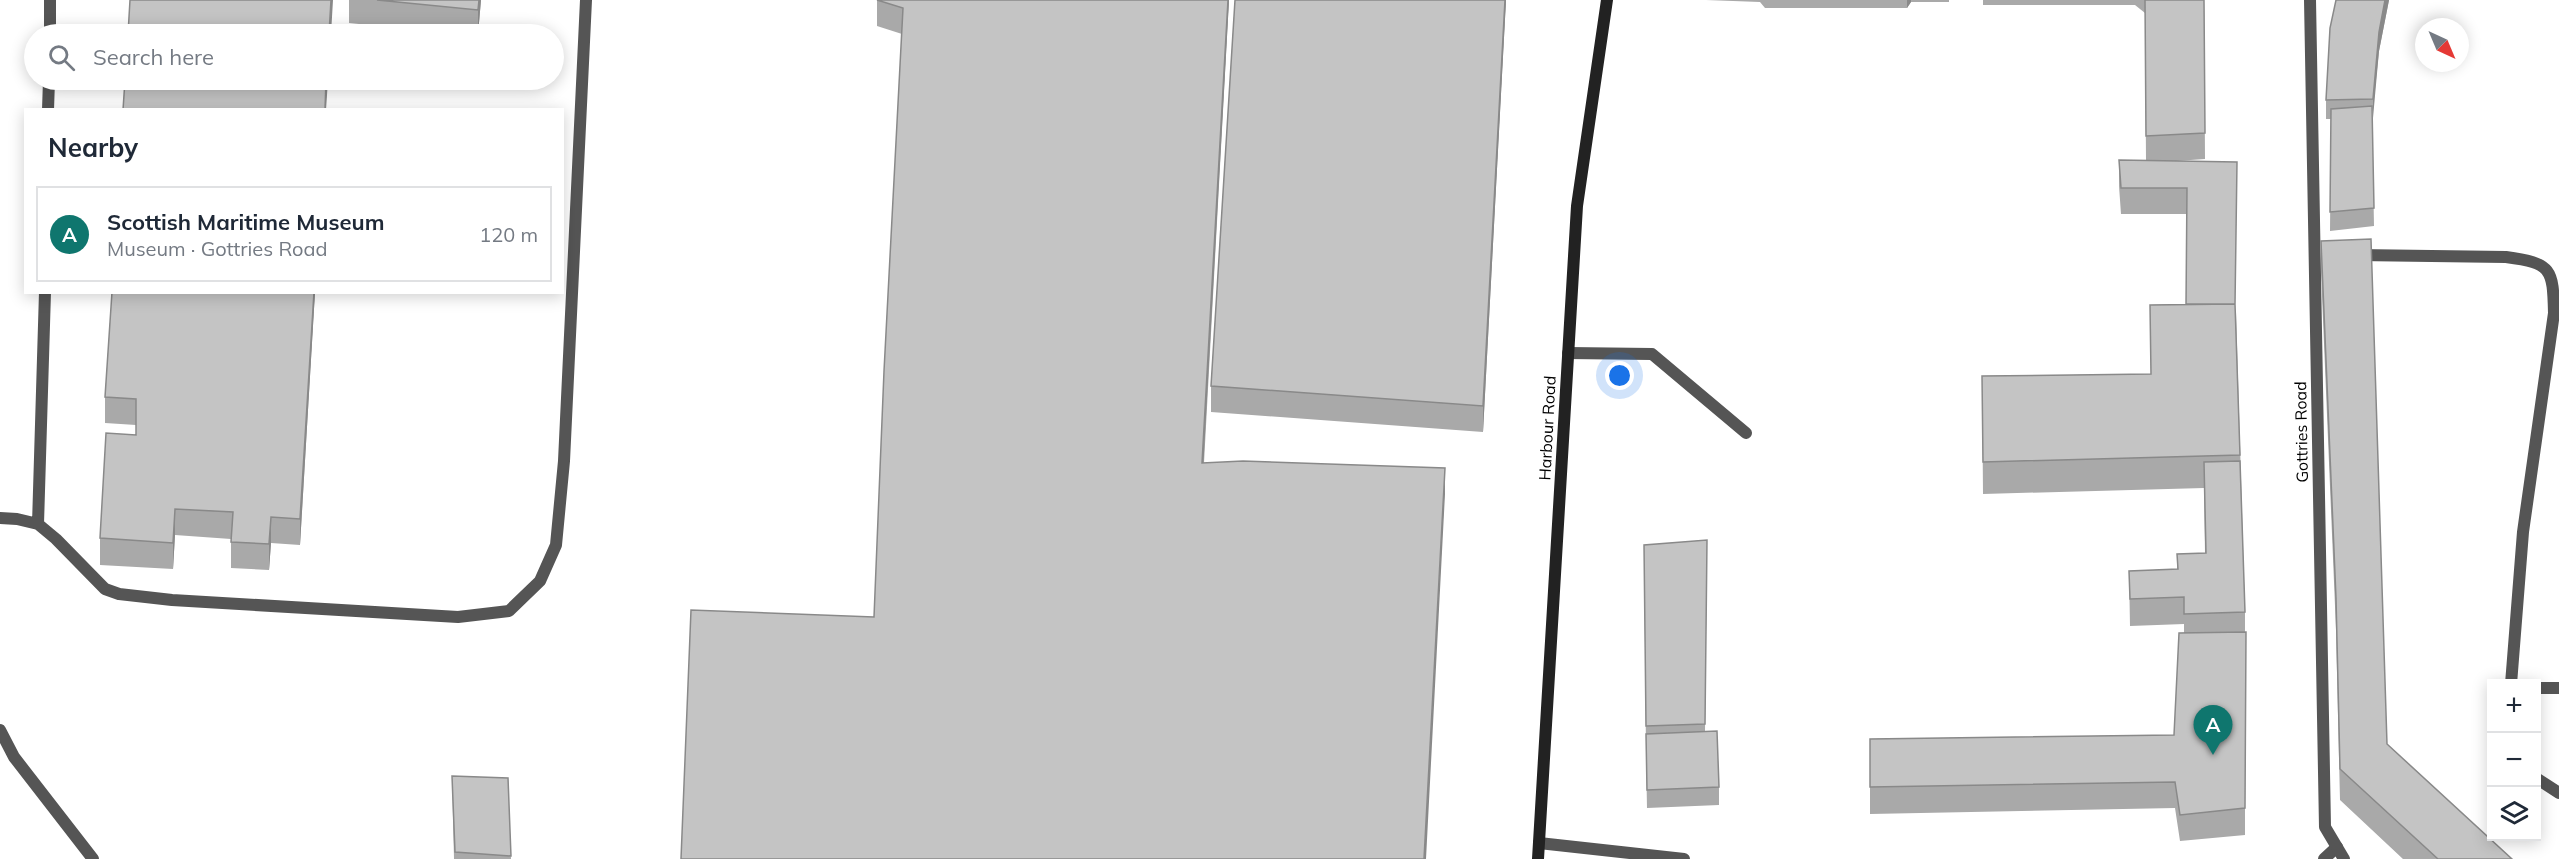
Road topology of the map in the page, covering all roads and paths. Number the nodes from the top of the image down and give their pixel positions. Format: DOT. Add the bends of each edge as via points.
graph roads {
  1 [pos="50,0"];
  2 [pos="586,0"];
  3 [pos="1607,0"];
  4 [pos="2310,0"];
  5 [pos="50,24"];
  6 [pos="49,90"];
  7 [pos="48,108"];
  8 [pos="2327,254"];
  9 [pos="45,294"];
  10 [pos="1568,353"];
  11 [pos="1746,433"];
  12 [pos="0,518"];
  13 [pos="38,524"];
  14 [pos="2511,679"];
  15 [pos="2541,688"];
  16 [pos="2559,688"];
  17 [pos="0,730"];
  18 [pos="2541,781"];
  19 [pos="2559,793"];
  20 [pos="1539,843"];
  21 [pos="2337,847"];
  22 [pos="93,859"];
  23 [pos="1538,859"];
  24 [pos="1684,859"];
  25 [pos="2324,859"];
  26 [pos="2344,859"];
  1 -- 5 [label="street"];
  2 -- 13 [label="street" via="564,461 556,545 540,581 509,611 458,617 119,594 105,589"];
  3 -- 10 [label="street, Harbour Road" via="1577,206"];
  4 -- 8 [label="street, Gottries Road"];
  6 -- 7 [label="street"];
  8 -- 14 [label="street" via="2506,257 2544,266 2553,280 2554,313 2523,532"];
  8 -- 21 [label="street, Gottries Road" via="2325,827"];
  9 -- 13 [label="street"];
  10 -- 11 [label="street" via="1652,354"];
  10 -- 20 [label="street, Harbour Road"];
  12 -- 13 [label="street"];
  15 -- 16 [label="street"];
  17 -- 22 [label="street" via="14,757"];
  18 -- 19 [label="street"];
  20 -- 23 [label="street, Harbour Road"];
  20 -- 24 [label="street"];
  21 -- 25 [label="street"];
  21 -- 26 [label="street, Gottries Road"];
}
